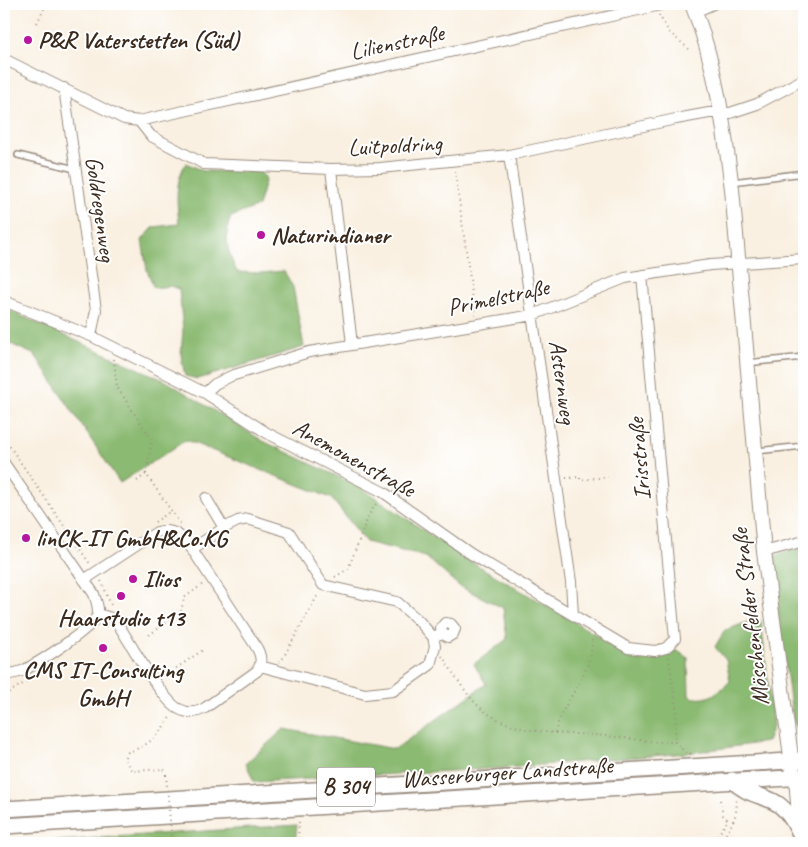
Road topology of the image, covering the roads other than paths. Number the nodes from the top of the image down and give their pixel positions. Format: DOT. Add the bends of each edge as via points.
graph roads {
  1 [pos="713,4"];
  2 [pos="659,5"];
  3 [pos="694,8"];
  4 [pos="4,59"];
  5 [pos="804,79"];
  6 [pos="64,88"];
  7 [pos="721,112"];
  8 [pos="139,121"];
  9 [pos="18,155"];
  10 [pos="510,155"];
  11 [pos="75,169"];
  12 [pos="331,169"];
  13 [pos="804,173"];
  14 [pos="731,182"];
  15 [pos="804,259"];
  16 [pos="738,264"];
  17 [pos="642,275"];
  18 [pos="4,301"];
  19 [pos="533,316"];
  20 [pos="91,336"];
  21 [pos="352,344"];
  22 [pos="804,356"];
  23 [pos="747,363"];
  24 [pos="205,393"];
  25 [pos="804,446"];
  26 [pos="756,451"];
  27 [pos="4,463"];
  28 [pos="206,498"];
  29 [pos="224,528"];
  30 [pos="804,541"];
  31 [pos="192,549"];
  32 [pos="764,552"];
  33 [pos="84,580"];
  34 [pos="98,614"];
  35 [pos="573,615"];
  36 [pos="666,648"];
  37 [pos="260,666"];
  38 [pos="4,675"];
  39 [pos="798,760"];
  40 [pos="799,777"];
  41 [pos="732,780"];
  42 [pos="4,808"];
  43 [pos="4,826"];
  44 [pos="799,836"];
  1 -- 3 [label="street"];
  2 -- 8 [label="street, Lilienstraße"];
  3 -- 7 [label="street, Möschenfelder Straße" via="713,69"];
  4 -- 6 [label="street"];
  5 -- 7 [label="street, Luitpoldring" via="757,104"];
  6 -- 8 [label="street" via="124,119"];
  6 -- 11 [label="street, Goldregenweg"];
  7 -- 10 [label="street, Luitpoldring"];
  7 -- 14 [label="street, Möschenfelder Straße"];
  8 -- 12 [label="street, Luitpoldring" via="151,136 204,164"];
  9 -- 11 [label="lane"];
  10 -- 12 [label="street, Luitpoldring" via="380,168"];
  10 -- 19 [label="street, Asternweg"];
  11 -- 20 [label="street, Goldregenweg" via="96,310"];
  12 -- 21 [label="street"];
  13 -- 14 [label="lane"];
  14 -- 16 [label="street, Möschenfelder Straße"];
  15 -- 16 [label="street, Primelstraße"];
  16 -- 17 [label="street, Primelstraße"];
  16 -- 23 [label="street, Möschenfelder Straße"];
  17 -- 19 [label="street, Primelstraße" via="616,281"];
  17 -- 36 [label="street, Irisstraße" via="675,639"];
  18 -- 20 [label="street, Anemonenstraße"];
  19 -- 21 [label="street, Primelstraße"];
  19 -- 35 [label="street, Asternweg"];
  20 -- 24 [label="street, Anemonenstraße"];
  21 -- 24 [label="street, Primelstraße" via="309,352 231,376"];
  22 -- 23 [label="lane"];
  23 -- 26 [label="street, Möschenfelder Straße"];
  24 -- 35 [label="street, Anemonenstraße" via="267,433 383,492 471,554"];
  25 -- 26 [label="lane"];
  26 -- 32 [label="street, Möschenfelder Straße"];
  27 -- 33 [label="street"];
  28 -- 29 [label="street"];
  29 -- 31 [label="street"];
  29 -- 37 [label="street" via="248,520 289,532 323,585 397,602 437,639 430,665 393,691 365,694"];
  30 -- 32 [label="street"];
  31 -- 33 [label="street" via="177,534 165,530 157,532"];
  31 -- 37 [label="street" via="260,653"];
  32 -- 39 [label="street, Möschenfelder Straße"];
  33 -- 34 [label="street" via="96,599"];
  34 -- 37 [label="street" via="118,624 165,695 176,708 187,713 205,708"];
  34 -- 38 [label="street" via="93,623 52,652 22,671"];
  35 -- 36 [label="street, Anemonenstraße" via="628,648 643,651"];
  39 -- 40 [label="street, Möschenfelder Straße"];
  39 -- 42 [label="main road, Wasserburger Landstraße / B 304"];
  40 -- 41 [label="main road, Wasserburger Landstraße / B 304"];
  40 -- 44 [label="street"];
  41 -- 43 [label="main road, Wasserburger Landstraße / B 304"];
  41 -- 44 [label="main road" via="741,789 766,796 784,806 791,814"];
}
